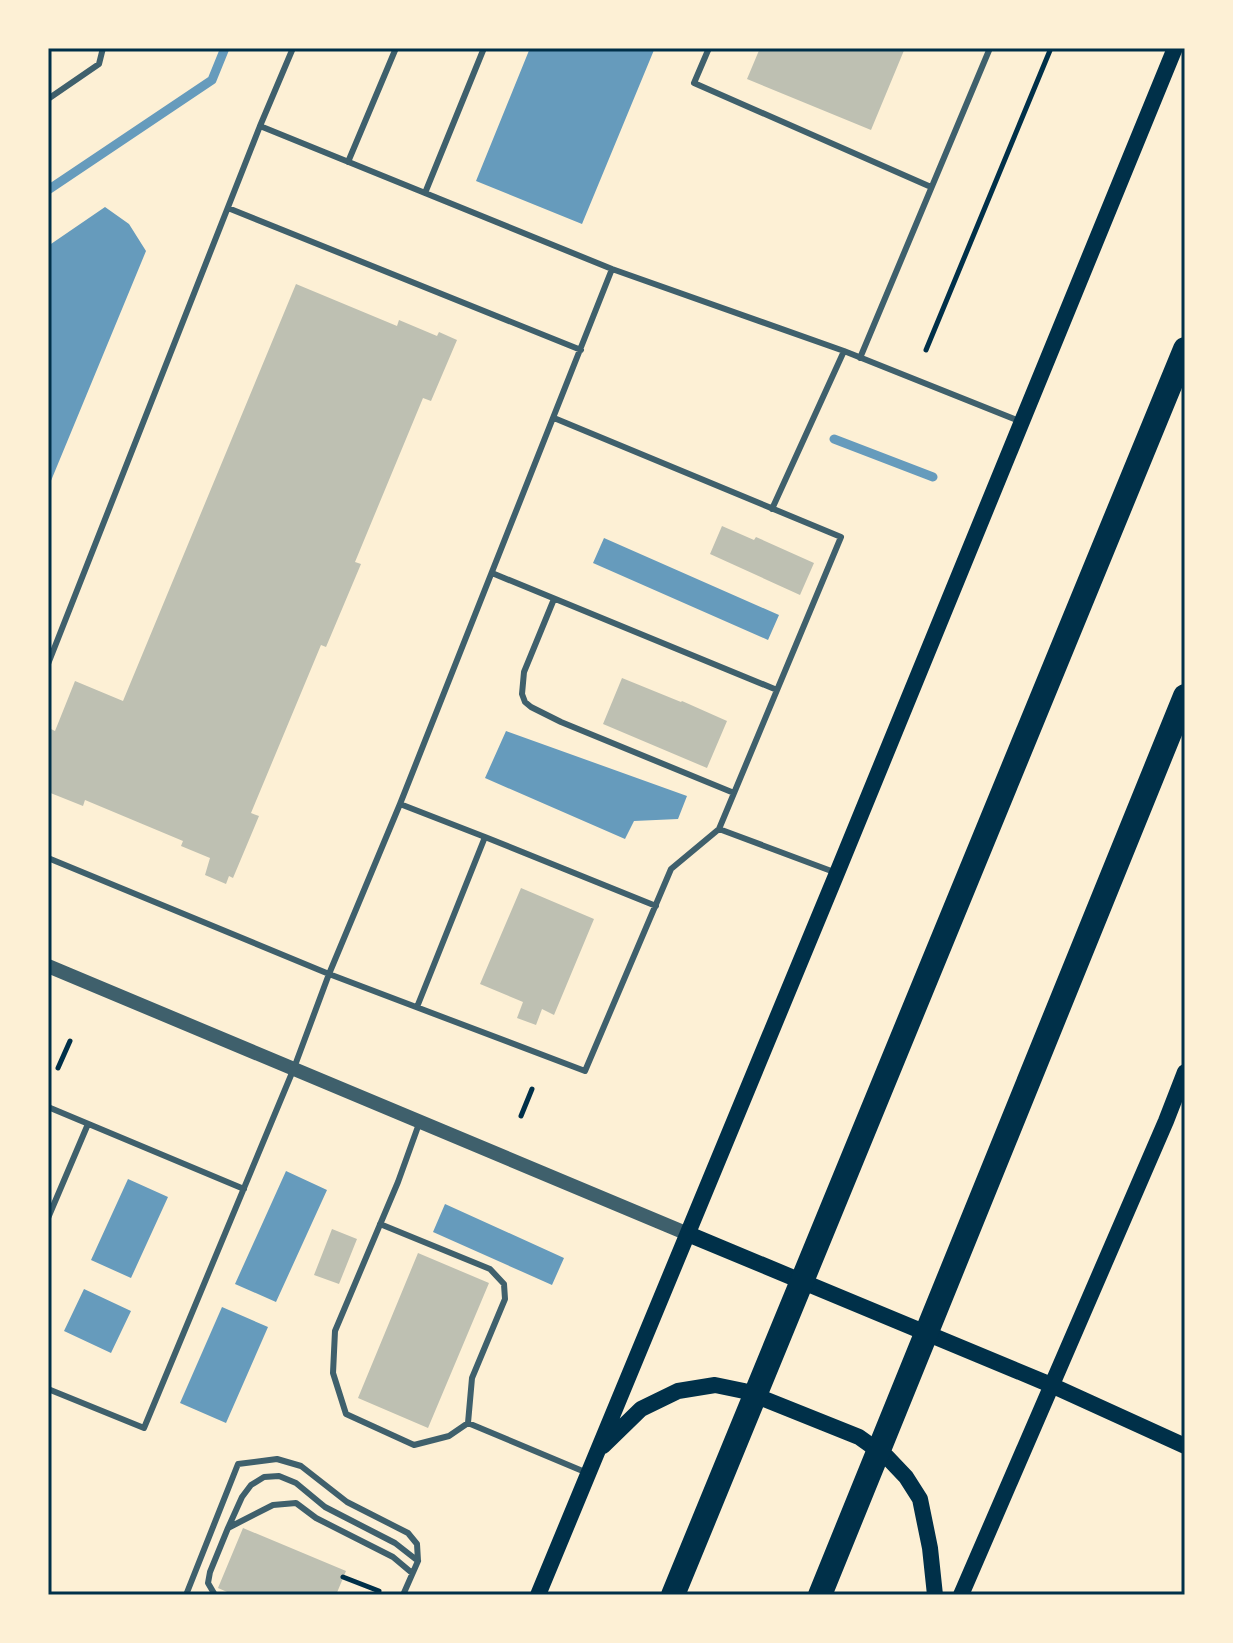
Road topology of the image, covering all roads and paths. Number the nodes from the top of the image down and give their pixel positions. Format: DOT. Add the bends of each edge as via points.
graph roads {
  1 [pos="103,48"];
  2 [pos="293,48"];
  3 [pos="396,48"];
  4 [pos="484,48"];
  5 [pos="709,48"];
  6 [pos="990,48"];
  7 [pos="1051,48"];
  8 [pos="1175,48"];
  9 [pos="48,99"];
  10 [pos="260,126"];
  11 [pos="348,162"];
  12 [pos="931,187"];
  13 [pos="425,193"];
  14 [pos="228,208"];
  15 [pos="612,269"];
  16 [pos="1185,349"];
  17 [pos="581,350"];
  18 [pos="926,350"];
  19 [pos="844,351"];
  20 [pos="860,358"];
  21 [pos="554,418"];
  22 [pos="1023,423"];
  23 [pos="772,509"];
  24 [pos="492,573"];
  25 [pos="554,599"];
  26 [pos="48,664"];
  27 [pos="777,690"];
  28 [pos="1185,696"];
  29 [pos="734,793"];
  30 [pos="400,804"];
  31 [pos="719,829"];
  32 [pos="485,837"];
  33 [pos="48,858"];
  34 [pos="837,873"];
  35 [pos="656,906"];
  36 [pos="48,966"];
  37 [pos="329,974"];
  38 [pos="417,1007"];
  39 [pos="70,1041"];
  40 [pos="58,1068"];
  41 [pos="294,1068"];
  42 [pos="1185,1072"];
  43 [pos="532,1089"];
  44 [pos="48,1107"];
  45 [pos="521,1116"];
  46 [pos="420,1121"];
  47 [pos="88,1124"];
  48 [pos="244,1189"];
  49 [pos="48,1218"];
  50 [pos="380,1224"];
  51 [pos="688,1234"];
  52 [pos="1051,1385"];
  53 [pos="48,1389"];
  54 [pos="468,1423"];
  55 [pos="1185,1446"];
  56 [pos="598,1450"];
  57 [pos="589,1473"];
  58 [pos="228,1528"];
  59 [pos="418,1561"];
  60 [pos="412,1573"];
  61 [pos="343,1577"];
  62 [pos="186,1595"];
  63 [pos="215,1595"];
  64 [pos="377,1595"];
  65 [pos="403,1595"];
  66 [pos="538,1595"];
  67 [pos="673,1595"];
  68 [pos="820,1595"];
  69 [pos="935,1595"];
  70 [pos="961,1595"];
  1 -- 9 [label="lane" via="99,64"];
  2 -- 10 [label="lane"];
  3 -- 11 [label="lane"];
  4 -- 13 [label="lane"];
  5 -- 12 [label="lane" via="694,83"];
  6 -- 12 [label="lane"];
  7 -- 18 [label="path"];
  8 -- 22 [label="main road"];
  10 -- 11 [label="lane"];
  10 -- 14 [label="lane"];
  11 -- 13 [label="lane"];
  12 -- 20 [label="lane"];
  13 -- 15 [label="lane"];
  14 -- 17 [label="lane"];
  14 -- 26 [label="lane"];
  15 -- 17 [label="lane"];
  15 -- 19 [label="lane"];
  16 -- 67 [label="highway"];
  17 -- 21 [label="lane"];
  19 -- 20 [label="lane"];
  19 -- 23 [label="lane"];
  20 -- 22 [label="lane"];
  21 -- 23 [label="lane"];
  21 -- 24 [label="lane"];
  22 -- 34 [label="main road"];
  23 -- 27 [label="lane" via="841,537"];
  24 -- 25 [label="lane"];
  24 -- 30 [label="lane"];
  25 -- 27 [label="lane"];
  25 -- 29 [label="lane" via="524,672 525,702"];
  27 -- 29 [label="lane"];
  28 -- 68 [label="highway"];
  29 -- 31 [label="lane"];
  30 -- 32 [label="lane"];
  30 -- 37 [label="lane"];
  31 -- 34 [label="lane"];
  31 -- 35 [label="lane" via="671,869"];
  32 -- 35 [label="lane"];
  32 -- 38 [label="lane"];
  33 -- 37 [label="lane"];
  34 -- 51 [label="main road"];
  35 -- 38 [label="lane" via="585,1071"];
  36 -- 41 [label="street"];
  37 -- 38 [label="lane"];
  37 -- 41 [label="lane"];
  39 -- 40 [label="path"];
  41 -- 46 [label="street"];
  41 -- 48 [label="lane"];
  42 -- 52 [label="main road"];
  43 -- 45 [label="path"];
  44 -- 47 [label="lane"];
  46 -- 50 [label="lane"];
  46 -- 51 [label="street"];
  47 -- 48 [label="lane"];
  47 -- 49 [label="lane"];
  48 -- 53 [label="lane" via="144,1428"];
  50 -- 54 [label="lane" via="490,1269 504,1284 505,1299 472,1378"];
  50 -- 54 [label="lane" via="335,1331 333,1373 346,1414 414,1445 449,1436"];
  51 -- 52 [label="main road"];
  51 -- 56 [label="main road"];
  52 -- 55 [label="main road"];
  52 -- 70 [label="main road"];
  54 -- 57 [label="lane"];
  56 -- 57 [label="main road"];
  56 -- 69 [label="main road" via="641,1409 678,1391 715,1385 744,1391 859,1437 887,1457 920,1499"];
  57 -- 66 [label="main road"];
  58 -- 59 [label="lane" via="251,1485 279,1476"];
  58 -- 60 [label="lane" via="273,1505 296,1503"];
  58 -- 63 [label="lane" via="210,1572 208,1583"];
  59 -- 60 [label="lane"];
  59 -- 62 [label="lane" via="417,1544 408,1533 347,1502 301,1466 277,1459 238,1464"];
  60 -- 65 [label="lane"];
  61 -- 64 [label="path" via="379,1591"];
}
